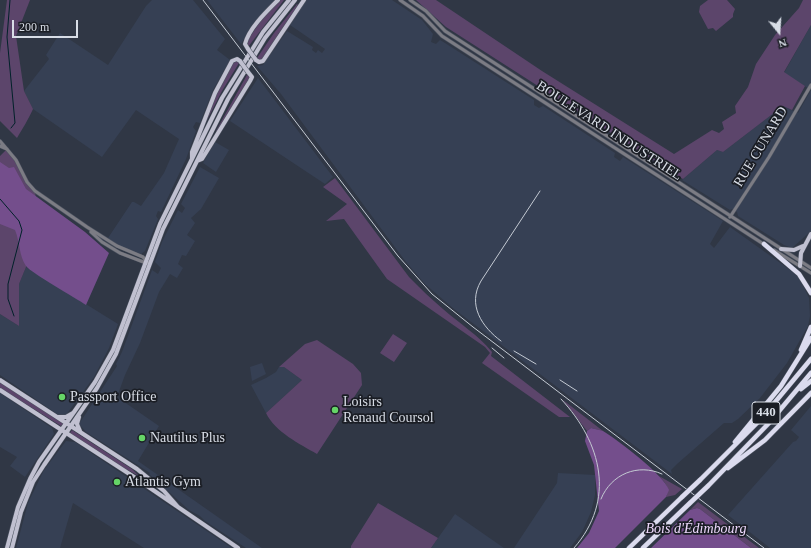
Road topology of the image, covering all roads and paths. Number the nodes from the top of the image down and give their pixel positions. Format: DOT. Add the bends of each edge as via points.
graph roads {
  1 [pos="278,0"];
  2 [pos="289,0"];
  3 [pos="295,0"];
  4 [pos="304,0"];
  5 [pos="400,0"];
  6 [pos="410,0"];
  7 [pos="300,4"];
  8 [pos="811,85"];
  9 [pos="0,141"];
  10 [pos="0,146"];
  11 [pos="6,149"];
  12 [pos="194,160"];
  13 [pos="731,216"];
  14 [pos="728,221"];
  15 [pos="811,234"];
  16 [pos="764,244"];
  17 [pos="804,246"];
  18 [pos="781,249"];
  19 [pos="799,260"];
  20 [pos="145,261"];
  21 [pos="150,264"];
  22 [pos="800,266"];
  23 [pos="811,268"];
  24 [pos="811,273"];
  25 [pos="811,293"];
  26 [pos="811,327"];
  27 [pos="811,338"];
  28 [pos="811,358"];
  29 [pos="791,372"];
  30 [pos="811,373"];
  31 [pos="0,380"];
  32 [pos="811,381"];
  33 [pos="0,390"];
  34 [pos="811,393"];
  35 [pos="793,395"];
  36 [pos="75,411"];
  37 [pos="79,414"];
  38 [pos="57,417"];
  39 [pos="69,425"];
  40 [pos="64,432"];
  41 [pos="80,432"];
  42 [pos="74,439"];
  43 [pos="59,443"];
  44 [pos="717,463"];
  45 [pos="718,475"];
  46 [pos="179,507"];
  47 [pos="7,548"];
  48 [pos="12,548"];
  49 [pos="238,548"];
  50 [pos="629,548"];
  51 [pos="643,548"];
  1 -- 7 [label="main road, bridge" via="247,37 245,44 259,62"];
  2 -- 12 [label="main road" via="268,25 232,81"];
  3 -- 7 [label="main road"];
  3 -- 12 [label="main road" via="265,38"];
  4 -- 7 [label="main road"];
  5 -- 14 [label="street, BOULEVARD INDUSTRIEL" via="421,14 442,36"];
  6 -- 13 [label="street, BOULEVARD INDUSTRIEL" via="452,36"];
  8 -- 13 [label="street, RUE CUNARD"];
  9 -- 11 [label="street"];
  10 -- 11 [label="street"];
  11 -- 20 [label="street" via="21,168 30,187 112,249"];
  12 -- 12 [label="main road, bridge" via="192,152 200,128 226,72 237,59 251,79 206,154"];
  12 -- 20 [label="main road" via="160,224"];
  12 -- 21 [label="main road"];
  13 -- 14 [label="street, RUE CUNARD"];
  13 -- 18 [label="street, BOULEVARD INDUSTRIEL"];
  14 -- 16 [label="street, BOULEVARD INDUSTRIEL"];
  15 -- 17 [label="main road"];
  16 -- 22 [label="street, BOULEVARD INDUSTRIEL"];
  16 -- 25 [label="highway" via="799,274"];
  17 -- 18 [label="main road" via="794,250"];
  17 -- 19 [label="main road"];
  18 -- 19 [label="street, BOULEVARD INDUSTRIEL"];
  19 -- 22 [label="main road"];
  19 -- 23 [label="street, BOULEVARD INDUSTRIEL"];
  20 -- 21 [label="street"];
  20 -- 36 [label="main road" via="113,350 97,380"];
  21 -- 37 [label="main road" via="116,354 103,379"];
  22 -- 24 [label="street, BOULEVARD INDUSTRIEL"];
  26 -- 29 [label="highway"];
  27 -- 29 [label="highway"];
  28 -- 44 [label="highway, 440" via="769,410"];
  29 -- 44 [label="highway"];
  30 -- 35 [label="highway, 440"];
  31 -- 38 [label="main road"];
  32 -- 35 [label="highway"];
  33 -- 40 [label="main road"];
  34 -- 45 [label="highway" via="765,440"];
  35 -- 45 [label="highway, 440"];
  36 -- 38 [label="main road" via="66,417"];
  36 -- 39 [label="main road"];
  37 -- 39 [label="main road"];
  37 -- 41 [label="main road" via="77,424"];
  38 -- 39 [label="main road"];
  39 -- 40 [label="main road"];
  39 -- 41 [label="main road"];
  40 -- 42 [label="main road"];
  40 -- 43 [label="main road"];
  40 -- 47 [label="main road" via="39,462 24,490"];
  41 -- 46 [label="main road" via="142,473"];
  42 -- 43 [label="main road"];
  42 -- 46 [label="main road"];
  43 -- 48 [label="main road" via="30,489"];
  44 -- 50 [label="highway, 440, bridge"];
  45 -- 51 [label="highway, 440, bridge"];
  46 -- 49 [label="main road"];
}
